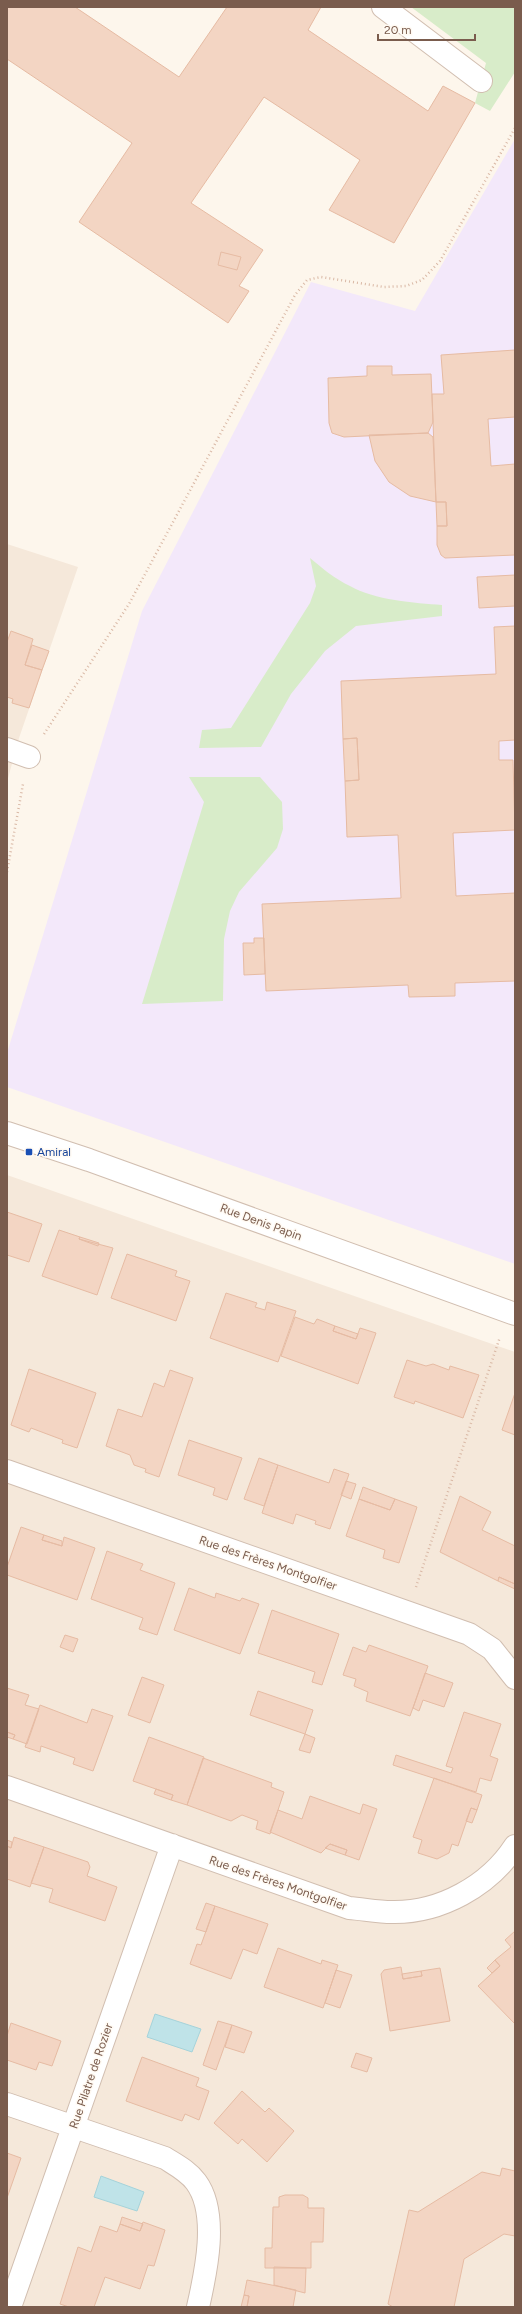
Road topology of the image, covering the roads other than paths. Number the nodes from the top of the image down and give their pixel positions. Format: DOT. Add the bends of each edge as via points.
graph roads {
  1 [pos="383,7"];
  2 [pos="481,81"];
  3 [pos="7,750"];
  4 [pos="29,757"];
  5 [pos="7,1133"];
  6 [pos="512,1313"];
  7 [pos="7,1471"];
  8 [pos="515,1678"];
  9 [pos="7,1787"];
  10 [pos="172,1845"];
  11 [pos="515,1846"];
  12 [pos="7,2104"];
  13 [pos="73,2127"];
  14 [pos="10,2307"];
  15 [pos="198,2307"];
  1 -- 2 [label="street"];
  3 -- 4 [label="street"];
  5 -- 6 [label="street, Rue Denis Papin" via="89,1160"];
  7 -- 8 [label="street, Rue des Frères Montgolfier" via="469,1634 492,1648"];
  9 -- 10 [label="street, Rue des Frères Montgolfier"];
  10 -- 11 [label="street, Rue des Frères Montgolfier" via="349,1908 393,1912 440,1905 476,1886 505,1861"];
  10 -- 13 [label="street, Rue Pilatre de Rozier"];
  12 -- 13 [label="street"];
  13 -- 14 [label="street, Rue Pilatre de Rozier"];
  13 -- 15 [label="street" via="165,2158 183,2169 196,2182 205,2200 209,2219 206,2261"];
}
